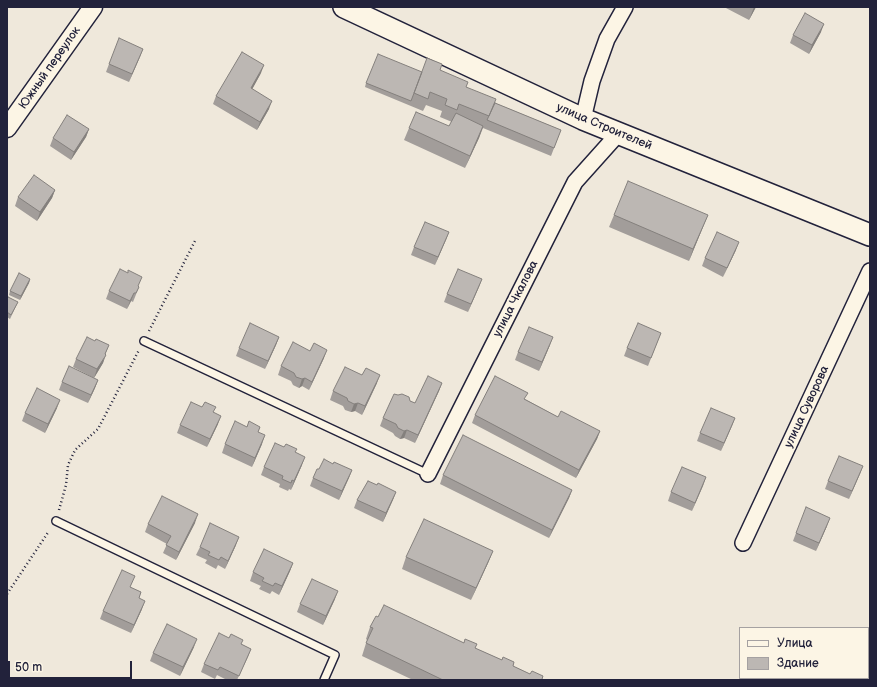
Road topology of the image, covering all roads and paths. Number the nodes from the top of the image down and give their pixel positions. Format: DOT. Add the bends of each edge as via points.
graph roads {
  1 [pos="93,7"];
  2 [pos="344,7"];
  3 [pos="625,7"];
  4 [pos="582,119"];
  5 [pos="7,128"];
  6 [pos="618,134"];
  7 [pos="870,235"];
  8 [pos="195,241"];
  9 [pos="870,272"];
  10 [pos="144,341"];
  11 [pos="428,474"];
  12 [pos="56,521"];
  13 [pos="743,543"];
  14 [pos="7,594"];
  15 [pos="324,680"];
  1 -- 5 [label="street, Южный переулок"];
  2 -- 4 [label="main road, улица Строителей"];
  3 -- 4 [label="street" via="607,39"];
  4 -- 6 [label="main road, улица Строителей"];
  6 -- 7 [label="main road, улица Строителей"];
  6 -- 11 [label="street, улица Чкалова" via="575,182"];
  8 -- 10 [label="path"];
  9 -- 13 [label="street, улица Суворова"];
  10 -- 11 [label="lane"];
  10 -- 12 [label="path" via="98,429 75,450 68,465 66,485"];
  12 -- 14 [label="path"];
  12 -- 15 [label="lane" via="335,655"];
}
